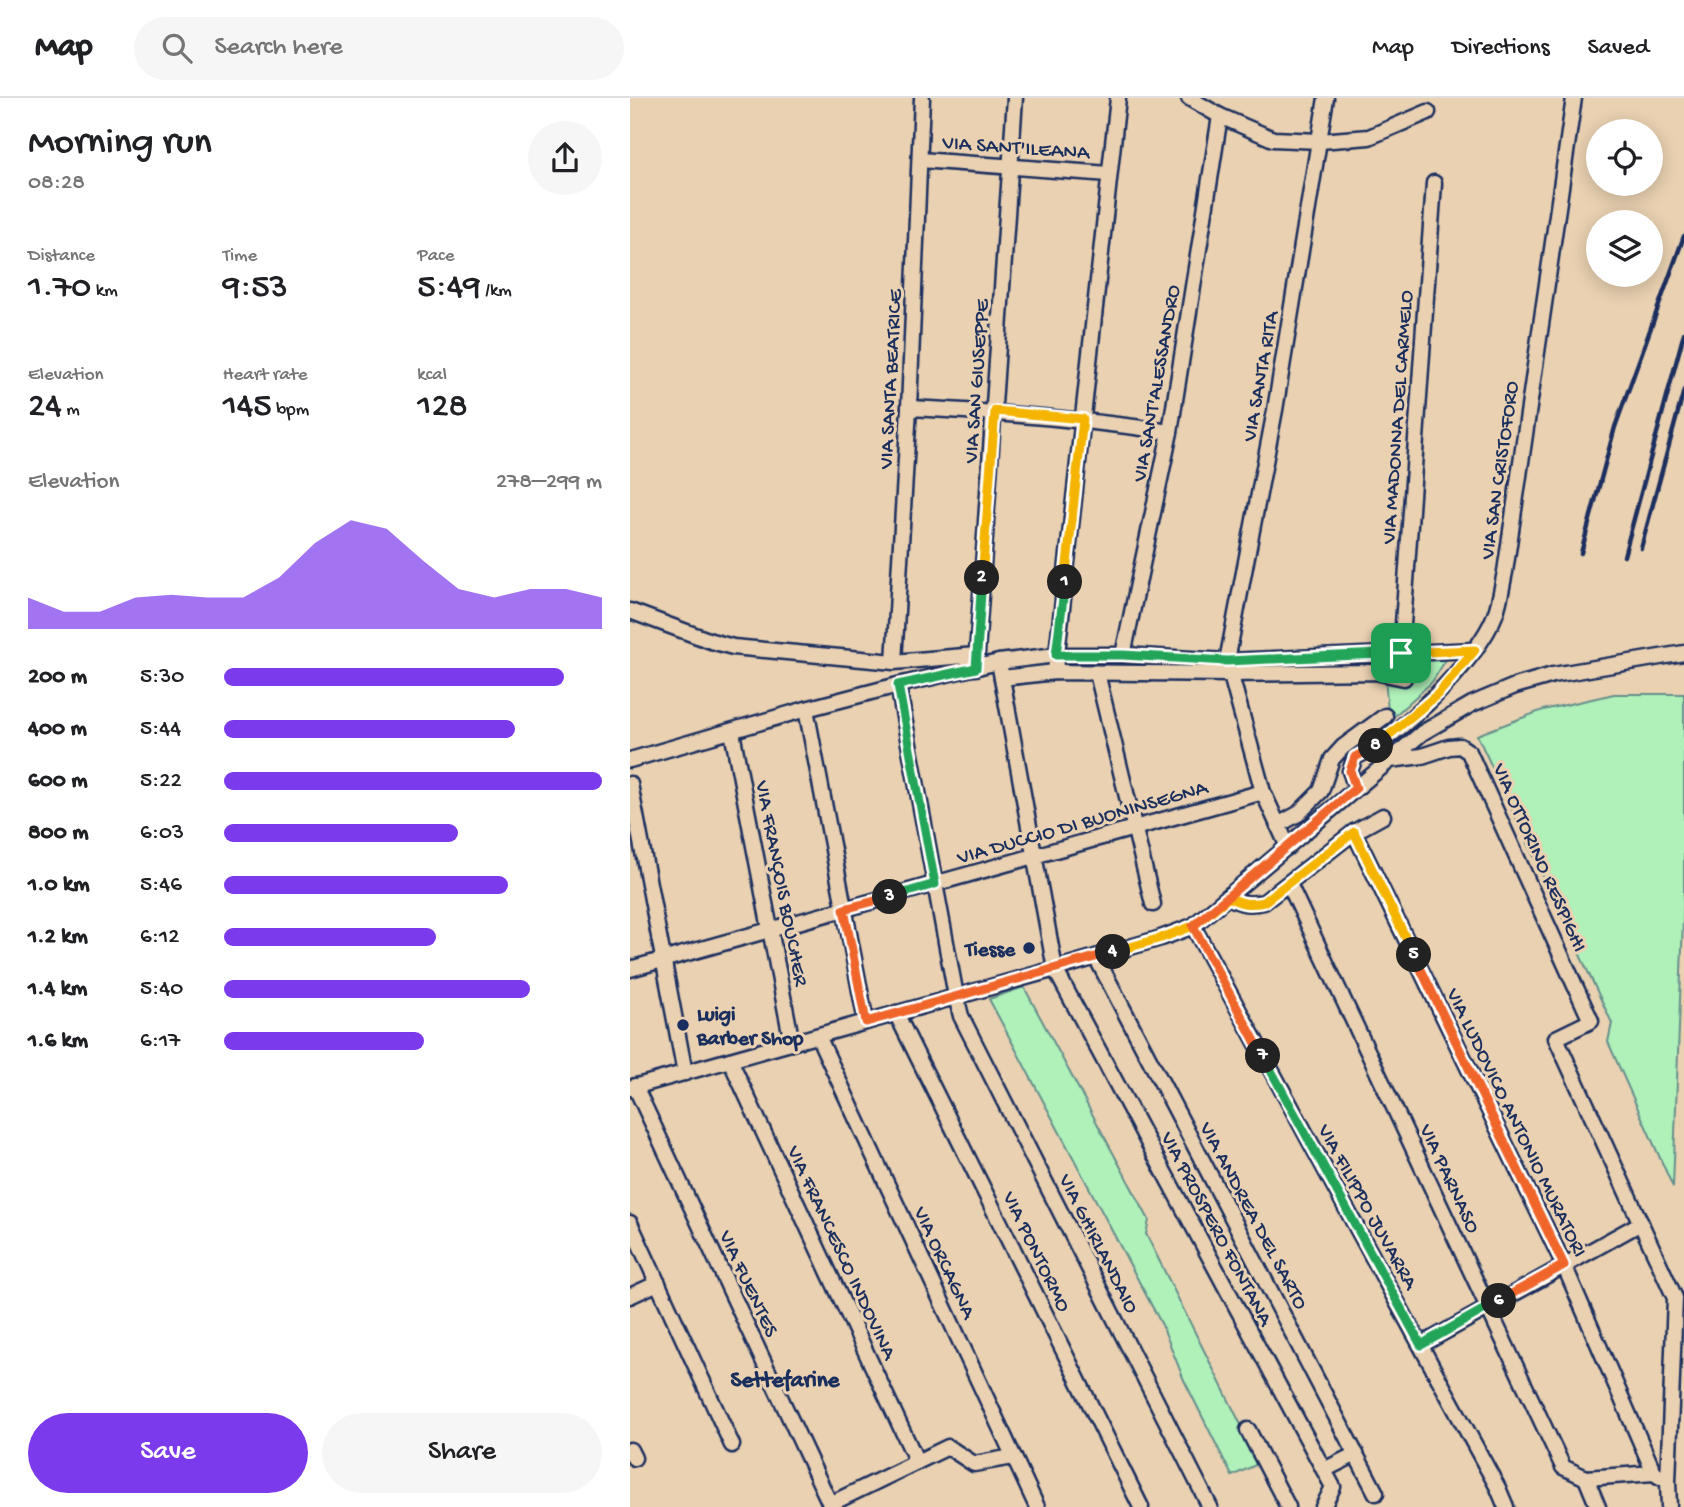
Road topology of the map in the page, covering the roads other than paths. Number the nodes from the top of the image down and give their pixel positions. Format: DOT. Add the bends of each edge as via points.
graph roads {
  1 [pos="922,98"];
  2 [pos="1016,98"];
  3 [pos="1118,98"];
  4 [pos="1189,98"];
  5 [pos="1326,98"];
  6 [pos="1574,98"];
  7 [pos="1427,112"];
  8 [pos="1220,116"];
  9 [pos="1320,141"];
  10 [pos="920,160"];
  11 [pos="1011,167"];
  12 [pos="1109,174"];
  13 [pos="1434,183"];
  14 [pos="909,408"];
  15 [pos="995,411"];
  16 [pos="1083,419"];
  17 [pos="1170,432"];
  18 [pos="630,611"];
  19 [pos="1475,650"];
  20 [pos="1401,653"];
  21 [pos="1684,653"];
  22 [pos="1056,655"];
  23 [pos="1123,655"];
  24 [pos="894,662"];
  25 [pos="976,662"];
  26 [pos="999,662"];
  27 [pos="1229,668"];
  28 [pos="1055,672"];
  29 [pos="1097,673"];
  30 [pos="1002,678"];
  31 [pos="1404,678"];
  32 [pos="898,685"];
  33 [pos="806,709"];
  34 [pos="1385,716"];
  35 [pos="732,732"];
  36 [pos="630,760"];
  37 [pos="1389,760"];
  38 [pos="630,783"];
  39 [pos="1356,788"];
  40 [pos="1263,793"];
  41 [pos="1383,816"];
  42 [pos="1278,825"];
  43 [pos="1135,828"];
  44 [pos="1354,832"];
  45 [pos="1287,848"];
  46 [pos="1034,856"];
  47 [pos="935,884"];
  48 [pos="1289,884"];
  49 [pos="1229,897"];
  50 [pos="1153,905"];
  51 [pos="844,909"];
  52 [pos="1193,926"];
  53 [pos="771,930"];
  54 [pos="1096,957"];
  55 [pos="664,959"];
  56 [pos="630,969"];
  57 [pos="1055,969"];
  58 [pos="956,996"];
  59 [pos="896,1013"];
  60 [pos="866,1022"];
  61 [pos="818,1035"];
  62 [pos="792,1043"];
  63 [pos="730,1060"];
  64 [pos="685,1073"];
  65 [pos="633,1087"];
  66 [pos="630,1223"];
  67 [pos="1641,1223"];
  68 [pos="1564,1265"];
  69 [pos="657,1283"];
  70 [pos="630,1296"];
  71 [pos="1489,1307"];
  72 [pos="1421,1345"];
  73 [pos="1248,1430"];
  74 [pos="732,1445"];
  75 [pos="1356,1454"];
  76 [pos="1013,1457"];
  77 [pos="917,1462"];
  78 [pos="1324,1470"];
  79 [pos="1654,1473"];
  80 [pos="1586,1478"];
  81 [pos="1668,1482"];
  82 [pos="1376,1493"];
  83 [pos="1037,1507"];
  84 [pos="1141,1507"];
  85 [pos="1210,1507"];
  86 [pos="1288,1507"];
  87 [pos="1323,1507"];
  88 [pos="1506,1507"];
  89 [pos="1598,1507"];
  90 [pos="1669,1507"];
  1 -- 10 [label="street, VIA SANTA BEATRICE"];
  2 -- 11 [label="street, VIA SAN GIUSEPPE"];
  3 -- 12 [label="street"];
  4 -- 8 [label="street"];
  5 -- 9 [label="street, VIA SANTA RITA"];
  6 -- 19 [label="street, VIA SAN CRISTOFORO" via="1505,572 1495,615"];
  7 -- 9 [label="street" via="1369,137"];
  8 -- 9 [label="street" via="1273,139"];
  8 -- 17 [label="street, VIA SANT'ALESSANDRO"];
  9 -- 27 [label="street, VIA SANTA RITA"];
  10 -- 11 [label="street, VIA SANT'ILEANA"];
  10 -- 14 [label="street, VIA SANTA BEATRICE"];
  11 -- 12 [label="street, VIA SANT'ILEANA"];
  11 -- 15 [label="street, VIA SAN GIUSEPPE"];
  12 -- 16 [label="street"];
  13 -- 20 [label="street, VIA MADONNA DEL CARMELO"];
  14 -- 15 [label="street"];
  14 -- 24 [label="street, VIA SANTA BEATRICE"];
  15 -- 16 [label="street"];
  15 -- 25 [label="street, VIA SAN GIUSEPPE"];
  16 -- 17 [label="street"];
  16 -- 22 [label="street"];
  17 -- 23 [label="street, VIA SANT'ALESSANDRO"];
  18 -- 24 [label="street" via="733,647"];
  19 -- 20 [label="street"];
  19 -- 39 [label="street, VIA SAN CRISTOFORO" via="1438,694 1371,750 1355,757 1350,771"];
  20 -- 27 [label="street"];
  21 -- 37 [label="street" via="1515,685 1422,733"];
  22 -- 23 [label="street"];
  22 -- 26 [label="street"];
  22 -- 28 [label="street"];
  23 -- 27 [label="street"];
  24 -- 25 [label="street"];
  25 -- 26 [label="street"];
  25 -- 32 [label="street"];
  26 -- 30 [label="street, VIA PROSPERO FONTANA"];
  27 -- 29 [label="street"];
  27 -- 31 [label="street" via="1375,672"];
  27 -- 40 [label="street"];
  28 -- 29 [label="street"];
  28 -- 30 [label="street"];
  29 -- 43 [label="street"];
  30 -- 46 [label="street, VIA PROSPERO FONTANA"];
  32 -- 33 [label="street"];
  32 -- 47 [label="street, VIA GHIRLANDAIO"];
  33 -- 35 [label="street"];
  33 -- 51 [label="street"];
  34 -- 42 [label="street" via="1343,747 1332,759 1321,790 1298,814"];
  35 -- 36 [label="street"];
  35 -- 53 [label="street, VIA FRANÇOIS BOUCHER"];
  37 -- 39 [label="street"];
  37 -- 67 [label="street, VIA OTTORINO RESPIGHI" via="1449,747 1460,746 1469,752 1591,1021 1556,1038"];
  38 -- 55 [label="street"];
  39 -- 45 [label="street"];
  40 -- 42 [label="street"];
  40 -- 43 [label="street, VIA DUCCIO DI BUONINSEGNA"];
  41 -- 44 [label="street"];
  42 -- 45 [label="street"];
  43 -- 46 [label="street, VIA DUCCIO DI BUONINSEGNA"];
  43 -- 50 [label="street"];
  44 -- 48 [label="street"];
  44 -- 68 [label="street, VIA LUDOVICO ANTONIO MURATORI"];
  45 -- 49 [label="street"];
  46 -- 47 [label="street, VIA DUCCIO DI BUONINSEGNA"];
  46 -- 57 [label="street, VIA PROSPERO FONTANA"];
  47 -- 51 [label="street, VIA DUCCIO DI BUONINSEGNA"];
  47 -- 58 [label="street, VIA GHIRLANDAIO"];
  48 -- 49 [label="street" via="1252,905"];
  48 -- 71 [label="street, VIA PARNASO"];
  49 -- 52 [label="street"];
  51 -- 53 [label="street, VIA DUCCIO DI BUONINSEGNA"];
  51 -- 60 [label="street"];
  52 -- 54 [label="street"];
  52 -- 72 [label="street, VIA FILIPPO JUVARRA"];
  53 -- 55 [label="street, VIA DUCCIO DI BUONINSEGNA"];
  53 -- 62 [label="street, VIA FRANÇOIS BOUCHER"];
  54 -- 57 [label="street"];
  54 -- 75 [label="street, VIA ANDREA DEL SARTO"];
  55 -- 56 [label="street, VIA DUCCIO DI BUONINSEGNA"];
  55 -- 64 [label="street"];
  57 -- 58 [label="street"];
  57 -- 78 [label="street, VIA PROSPERO FONTANA"];
  58 -- 59 [label="street"];
  58 -- 85 [label="street, VIA GHIRLANDAIO" via="961,1016"];
  59 -- 60 [label="street"];
  59 -- 84 [label="street, VIA PONTORMO"];
  60 -- 61 [label="street"];
  61 -- 62 [label="street"];
  61 -- 76 [label="street, VIA ORCAGNA"];
  62 -- 63 [label="street"];
  63 -- 64 [label="street"];
  63 -- 77 [label="street, VIA FRANCESCO INDOVINA"];
  64 -- 65 [label="street"];
  65 -- 77 [label="street, VIA FUENTES" via="830,1504"];
  66 -- 69 [label="street"];
  67 -- 68 [label="street"];
  67 -- 81 [label="street" via="1675,1298"];
  68 -- 71 [label="street"];
  68 -- 79 [label="street, VIA LUDOVICO ANTONIO MURATORI"];
  69 -- 70 [label="street"];
  69 -- 74 [label="street"];
  71 -- 72 [label="street"];
  71 -- 80 [label="street, VIA PARNASO" via="1563,1467"];
  72 -- 88 [label="street, VIA FILIPPO JUVARRA"];
  73 -- 86 [label="street"];
  75 -- 78 [label="street"];
  75 -- 82 [label="street, VIA ANDREA DEL SARTO"];
  76 -- 77 [label="street, VIA FUENTES" via="974,1464 948,1447"];
  76 -- 83 [label="street, VIA ORCAGNA"];
  78 -- 87 [label="street, VIA PROSPERO FONTANA" via="1333,1488"];
  79 -- 80 [label="street"];
  79 -- 81 [label="street"];
  80 -- 89 [label="street"];
  81 -- 90 [label="street"];
}
